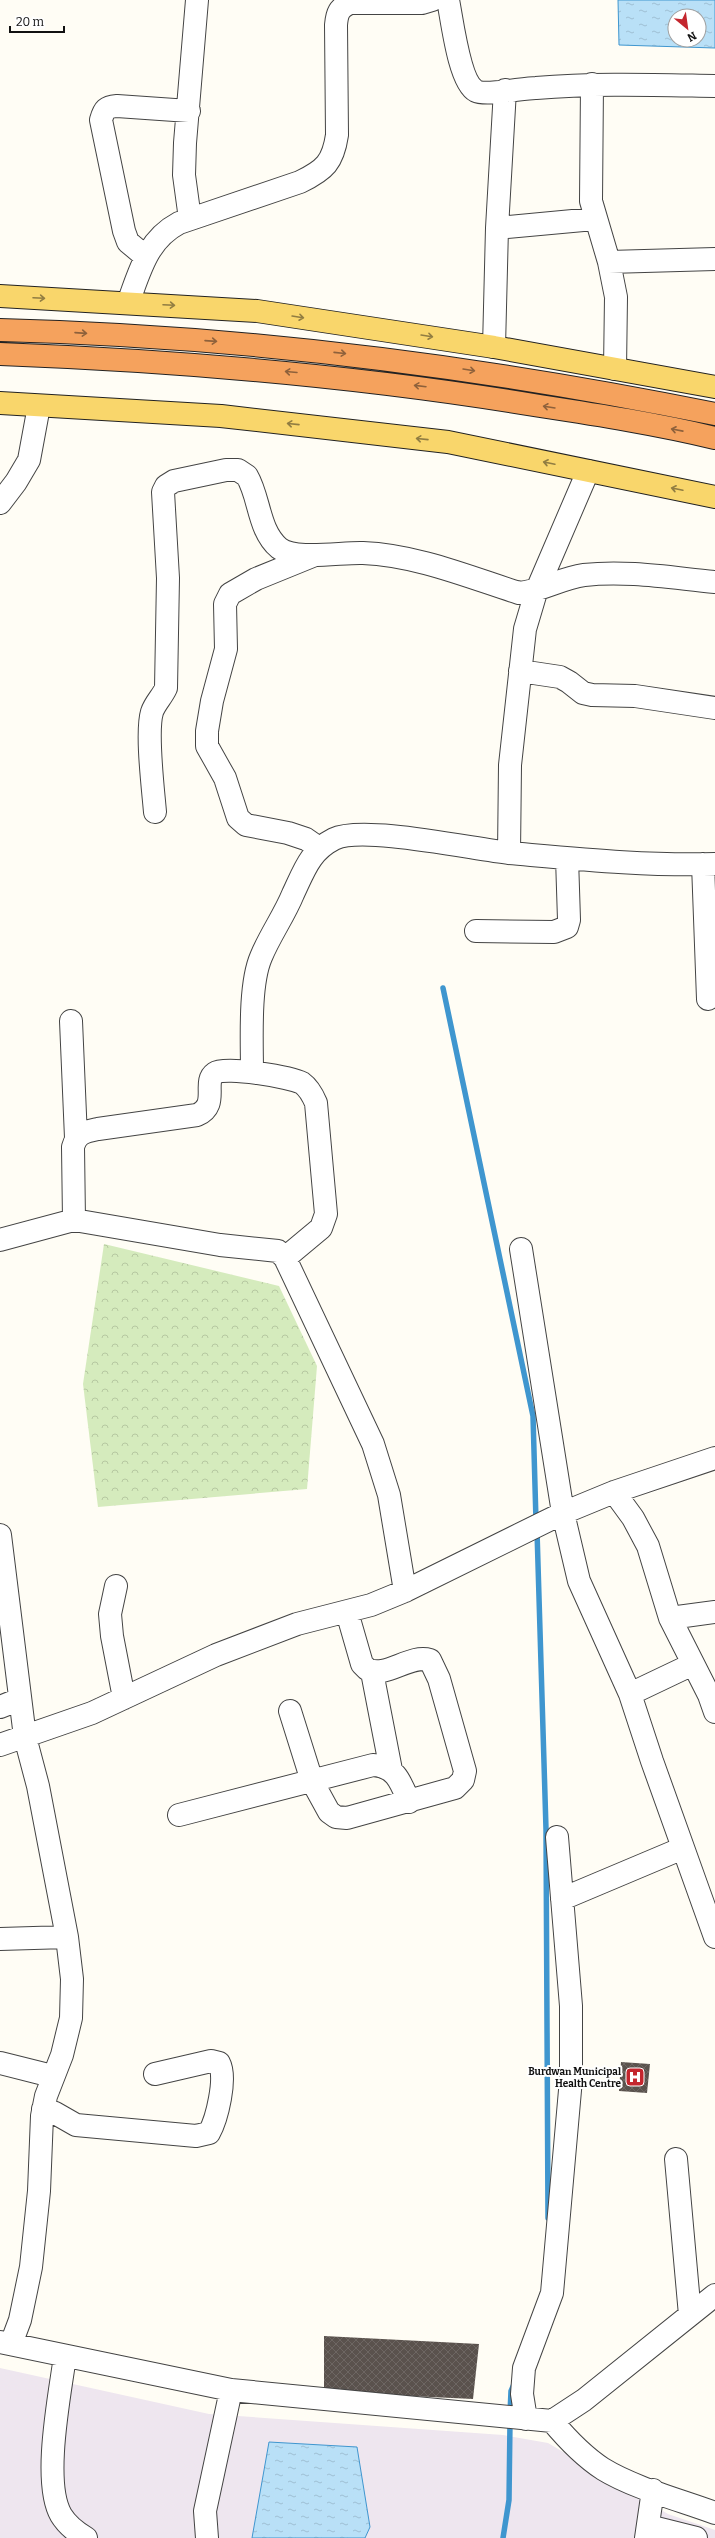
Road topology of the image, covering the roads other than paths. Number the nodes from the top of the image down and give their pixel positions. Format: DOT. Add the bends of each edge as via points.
graph roads {
  1 [pos="197,0"];
  2 [pos="432,0"];
  3 [pos="448,0"];
  4 [pos="339,4"];
  5 [pos="592,84"];
  6 [pos="715,86"];
  7 [pos="505,90"];
  8 [pos="189,111"];
  9 [pos="190,219"];
  10 [pos="594,219"];
  11 [pos="497,228"];
  12 [pos="146,257"];
  13 [pos="715,258"];
  14 [pos="609,262"];
  15 [pos="0,296"];
  16 [pos="128,303"];
  17 [pos="0,330"];
  18 [pos="494,347"];
  19 [pos="0,354"];
  20 [pos="614,369"];
  21 [pos="715,388"];
  22 [pos="0,404"];
  23 [pos="39,406"];
  24 [pos="715,414"];
  25 [pos="715,438"];
  26 [pos="588,470"];
  27 [pos="715,497"];
  28 [pos="0,503"];
  29 [pos="318,554"];
  30 [pos="715,582"];
  31 [pos="536,592"];
  32 [pos="520,671"];
  33 [pos="715,708"];
  34 [pos="155,812"];
  35 [pos="319,848"];
  36 [pos="509,853"];
  37 [pos="567,858"];
  38 [pos="709,864"];
  39 [pos="476,931"];
  40 [pos="708,999"];
  41 [pos="71,1021"];
  42 [pos="252,1072"];
  43 [pos="76,1138"];
  44 [pos="74,1220"];
  45 [pos="0,1240"];
  46 [pos="521,1249"];
  47 [pos="285,1258"];
  48 [pos="715,1458"];
  49 [pos="614,1492"];
  50 [pos="562,1513"];
  51 [pos="0,1535"];
  52 [pos="116,1586"];
  53 [pos="405,1591"];
  54 [pos="347,1612"];
  55 [pos="715,1612"];
  56 [pos="670,1618"];
  57 [pos="692,1664"];
  58 [pos="372,1672"];
  59 [pos="630,1694"];
  60 [pos="124,1698"];
  61 [pos="20,1699"];
  62 [pos="0,1707"];
  63 [pos="290,1711"];
  64 [pos="715,1712"];
  65 [pos="24,1737"];
  66 [pos="0,1745"];
  67 [pos="391,1770"];
  68 [pos="312,1781"];
  69 [pos="409,1802"];
  70 [pos="179,1815"];
  71 [pos="557,1837"];
  72 [pos="683,1848"];
  73 [pos="562,1898"];
  74 [pos="67,1937"];
  75 [pos="715,1937"];
  76 [pos="0,1939"];
  77 [pos="0,2063"];
  78 [pos="155,2074"];
  79 [pos="52,2076"];
  80 [pos="43,2109"];
  81 [pos="676,2159"];
  82 [pos="715,2295"];
  83 [pos="690,2315"];
  84 [pos="5,2343"];
  85 [pos="65,2356"];
  86 [pos="231,2390"];
  87 [pos="514,2418"];
  88 [pos="552,2421"];
  89 [pos="653,2490"];
  90 [pos="715,2513"];
  91 [pos="647,2532"];
  92 [pos="86,2538"];
  93 [pos="207,2538"];
  94 [pos="696,2538"];
  1 -- 8 [label="street"];
  2 -- 4 [label="street" via="422,3"];
  3 -- 7 [label="street" via="467,82 476,91 490,94"];
  4 -- 9 [label="street" via="336,25 337,135 335,151 327,164 317,174 300,182"];
  5 -- 6 [label="street"];
  5 -- 7 [label="street"];
  5 -- 10 [label="street" via="591,201"];
  7 -- 11 [label="street"];
  8 -- 9 [label="street" via="184,175"];
  8 -- 12 [label="street" via="117,106 104,110 102,120 119,216 128,242"];
  9 -- 12 [label="street" via="165,230"];
  10 -- 11 [label="street"];
  10 -- 14 [label="street"];
  11 -- 18 [label="street"];
  12 -- 16 [label="street"];
  13 -- 14 [label="street"];
  14 -- 20 [label="street" via="616,297"];
  15 -- 16 [label="main road, one-way"];
  16 -- 18 [label="main road, one-way" via="257,311"];
  17 -- 24 [label="highway, one-way" via="272,345 560,385"];
  18 -- 20 [label="main road"];
  25 -- 19 [label="highway, one-way" via="618,418 418,386 192,363"];
  20 -- 21 [label="main road"];
  22 -- 23 [label="main road"];
  26 -- 23 [label="main road, one-way" via="448,442 221,416"];
  23 -- 28 [label="street" via="29,460"];
  27 -- 26 [label="main road, one-way"];
  26 -- 31 [label="street"];
  29 -- 31 [label="street" via="363,552 417,561 519,593"];
  29 -- 34 [label="street" via="296,554 280,549 270,539 252,484 247,476 238,470 174,481 166,486 163,492 168,578 166,688 163,696 156,702 150,722"];
  29 -- 35 [label="street" via="256,579 230,594 225,604 226,648 212,701 207,746 225,778 238,818 246,825 306,839"];
  30 -- 31 [label="street" via="616,573 582,575 553,583"];
  31 -- 32 [label="street" via="525,630"];
  32 -- 33 [label="street" via="560,677 583,693 592,696 635,696"];
  32 -- 36 [label="street" via="510,765"];
  35 -- 36 [label="street" via="336,838 369,834"];
  35 -- 42 [label="street" via="306,864 260,958 254,988"];
  36 -- 37 [label="street"];
  37 -- 38 [label="street" via="664,866"];
  37 -- 39 [label="street" via="567,927 554,932"];
  38 -- 40 [label="street"];
  41 -- 43 [label="street"];
  42 -- 43 [label="street" via="215,1073 211,1079 209,1105 204,1112 197,1115 98,1129 84,1132"];
  42 -- 47 [label="street" via="302,1083 316,1103 326,1214 321,1228"];
  43 -- 44 [label="street" via="73,1147"];
  44 -- 45 [label="street"];
  44 -- 47 [label="street" via="220,1245 278,1251"];
  46 -- 50 [label="street"];
  47 -- 53 [label="street" via="373,1444 388,1495"];
  48 -- 49 [label="street"];
  49 -- 50 [label="street"];
  49 -- 56 [label="street" via="648,1546"];
  50 -- 53 [label="street"];
  50 -- 59 [label="street" via="579,1581"];
  51 -- 61 [label="street"];
  52 -- 60 [label="street" via="110,1614"];
  53 -- 54 [label="street"];
  54 -- 58 [label="street" via="362,1664"];
  54 -- 60 [label="street" via="297,1624 216,1655"];
  55 -- 56 [label="street"];
  56 -- 57 [label="street"];
  57 -- 59 [label="street"];
  57 -- 64 [label="street"];
  58 -- 67 [label="street"];
  58 -- 69 [label="street" via="422,1658 430,1660 439,1679 465,1771 463,1780 455,1788"];
  59 -- 72 [label="street"];
  60 -- 65 [label="street" via="92,1713"];
  61 -- 62 [label="street"];
  61 -- 65 [label="street"];
  63 -- 68 [label="street"];
  65 -- 66 [label="street"];
  65 -- 74 [label="street" via="38,1786"];
  67 -- 68 [label="street" via="384,1766 373,1766"];
  67 -- 69 [label="street" via="398,1778"];
  68 -- 69 [label="street" via="329,1812 336,1817 347,1818"];
  68 -- 70 [label="street"];
  71 -- 73 [label="street"];
  72 -- 73 [label="street"];
  72 -- 75 [label="street"];
  73 -- 87 [label="street" via="571,2006 572,2079 552,2293 524,2368 522,2394"];
  74 -- 76 [label="street"];
  74 -- 79 [label="street" via="72,1979 71,2018 62,2055"];
  77 -- 79 [label="street"];
  78 -- 80 [label="street" via="211,2061 219,2063 223,2077 221,2091 209,2133 196,2136 76,2125 56,2113"];
  79 -- 80 [label="street"];
  80 -- 84 [label="street" via="31,2267 20,2320"];
  81 -- 83 [label="street"];
  82 -- 83 [label="street"];
  83 -- 88 [label="street" via="584,2400"];
  84 -- 85 [label="street"];
  85 -- 86 [label="street"];
  85 -- 92 [label="street" via="55,2428 55,2499 60,2514"];
  86 -- 87 [label="street"];
  86 -- 93 [label="street" via="205,2511"];
  87 -- 88 [label="street"];
  88 -- 89 [label="street" via="571,2444 603,2469"];
  89 -- 90 [label="street"];
  89 -- 91 [label="street"];
  91 -- 94 [label="street"];
}
